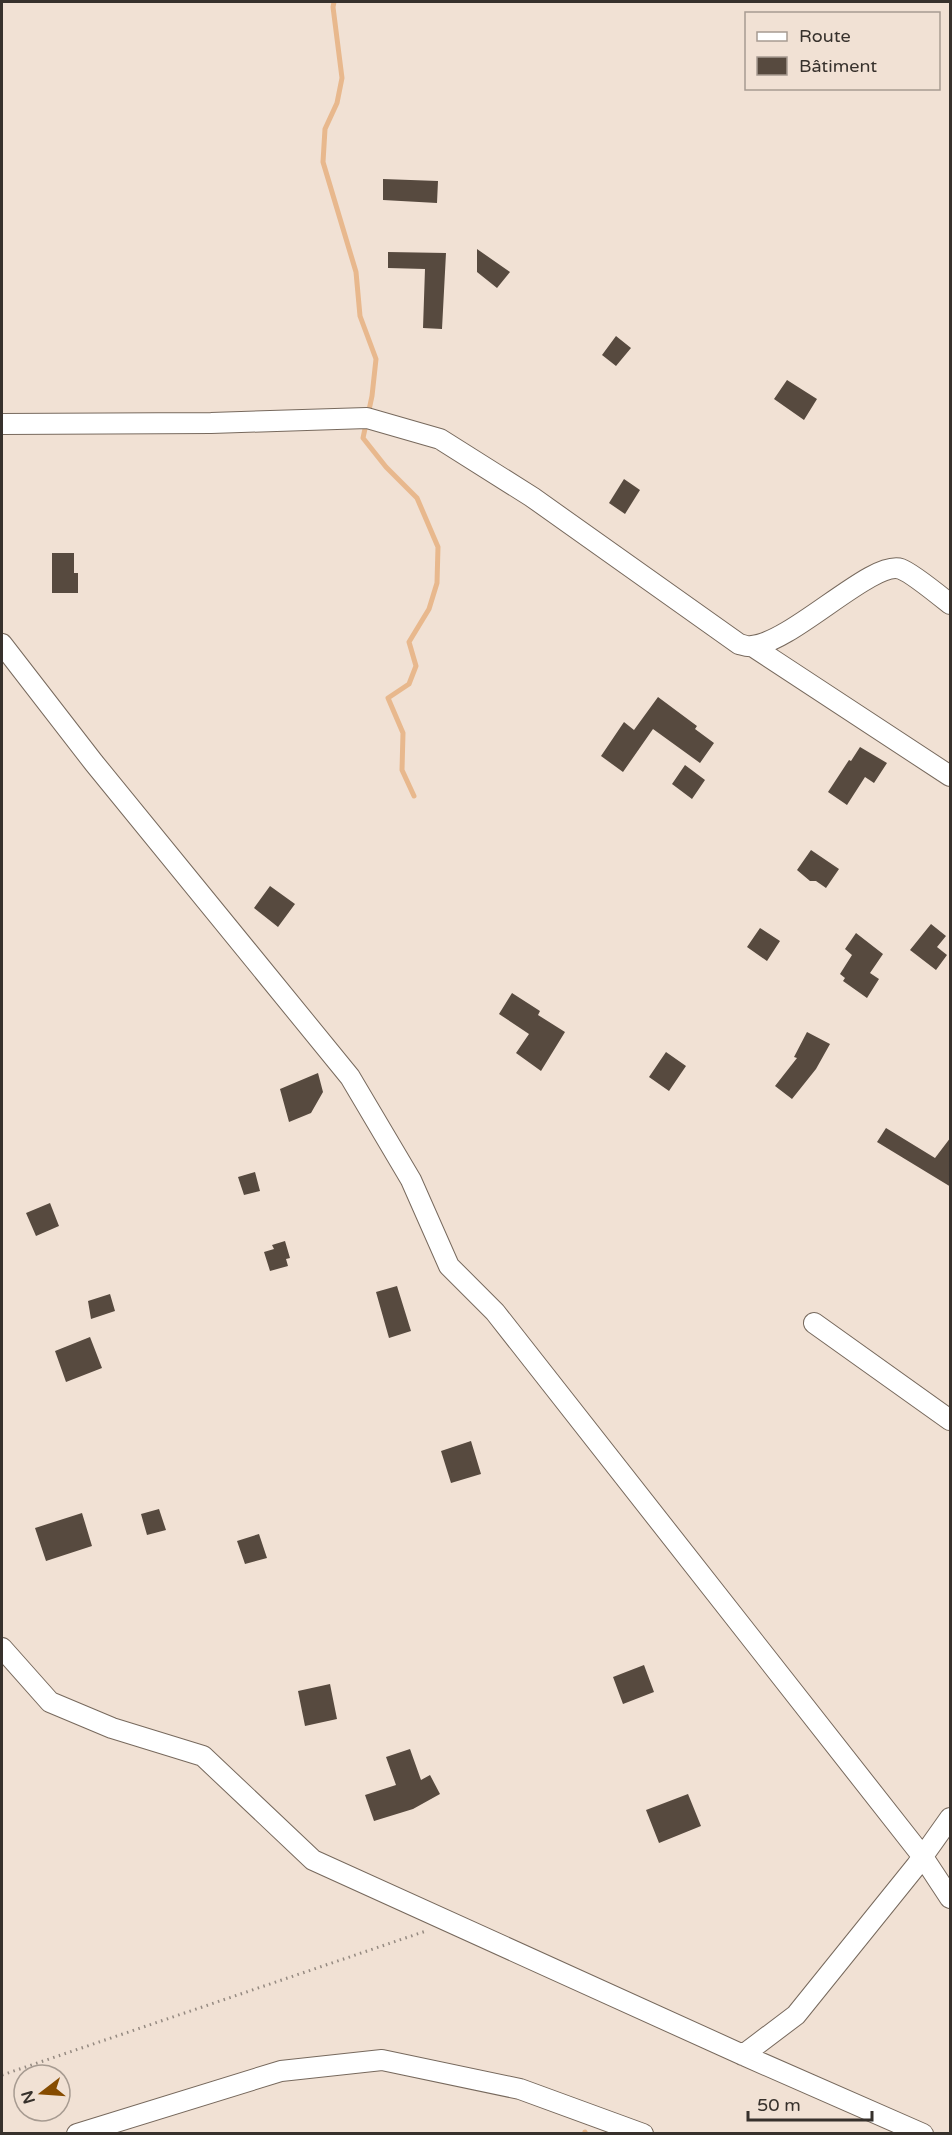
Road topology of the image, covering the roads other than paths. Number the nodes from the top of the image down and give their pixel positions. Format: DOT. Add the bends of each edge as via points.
graph roads {
  1 [pos="2,424"];
  2 [pos="951,604"];
  3 [pos="2,644"];
  4 [pos="752,646"];
  5 [pos="951,776"];
  6 [pos="814,1323"];
  7 [pos="951,1420"];
  8 [pos="2,1648"];
  9 [pos="951,1818"];
  10 [pos="923,1857"];
  11 [pos="951,1898"];
  12 [pos="743,2055"];
  13 [pos="77,2133"];
  14 [pos="643,2133"];
  15 [pos="923,2133"];
  1 -- 4 [label="street" via="367,418 440,439 532,497 739,644"];
  2 -- 4 [label="street" via="901,569 886,569 780,638"];
  3 -- 10 [label="street" via="350,1077 411,1180 449,1266 495,1312"];
  4 -- 5 [label="street"];
  6 -- 7 [label="street"];
  8 -- 12 [label="street" via="50,1702 112,1728 203,1756 313,1860"];
  9 -- 10 [label="street"];
  10 -- 11 [label="street"];
  10 -- 12 [label="street" via="795,2015"];
  12 -- 15 [label="street"];
  13 -- 14 [label="street" via="281,2071 382,2060 520,2089"];
}
